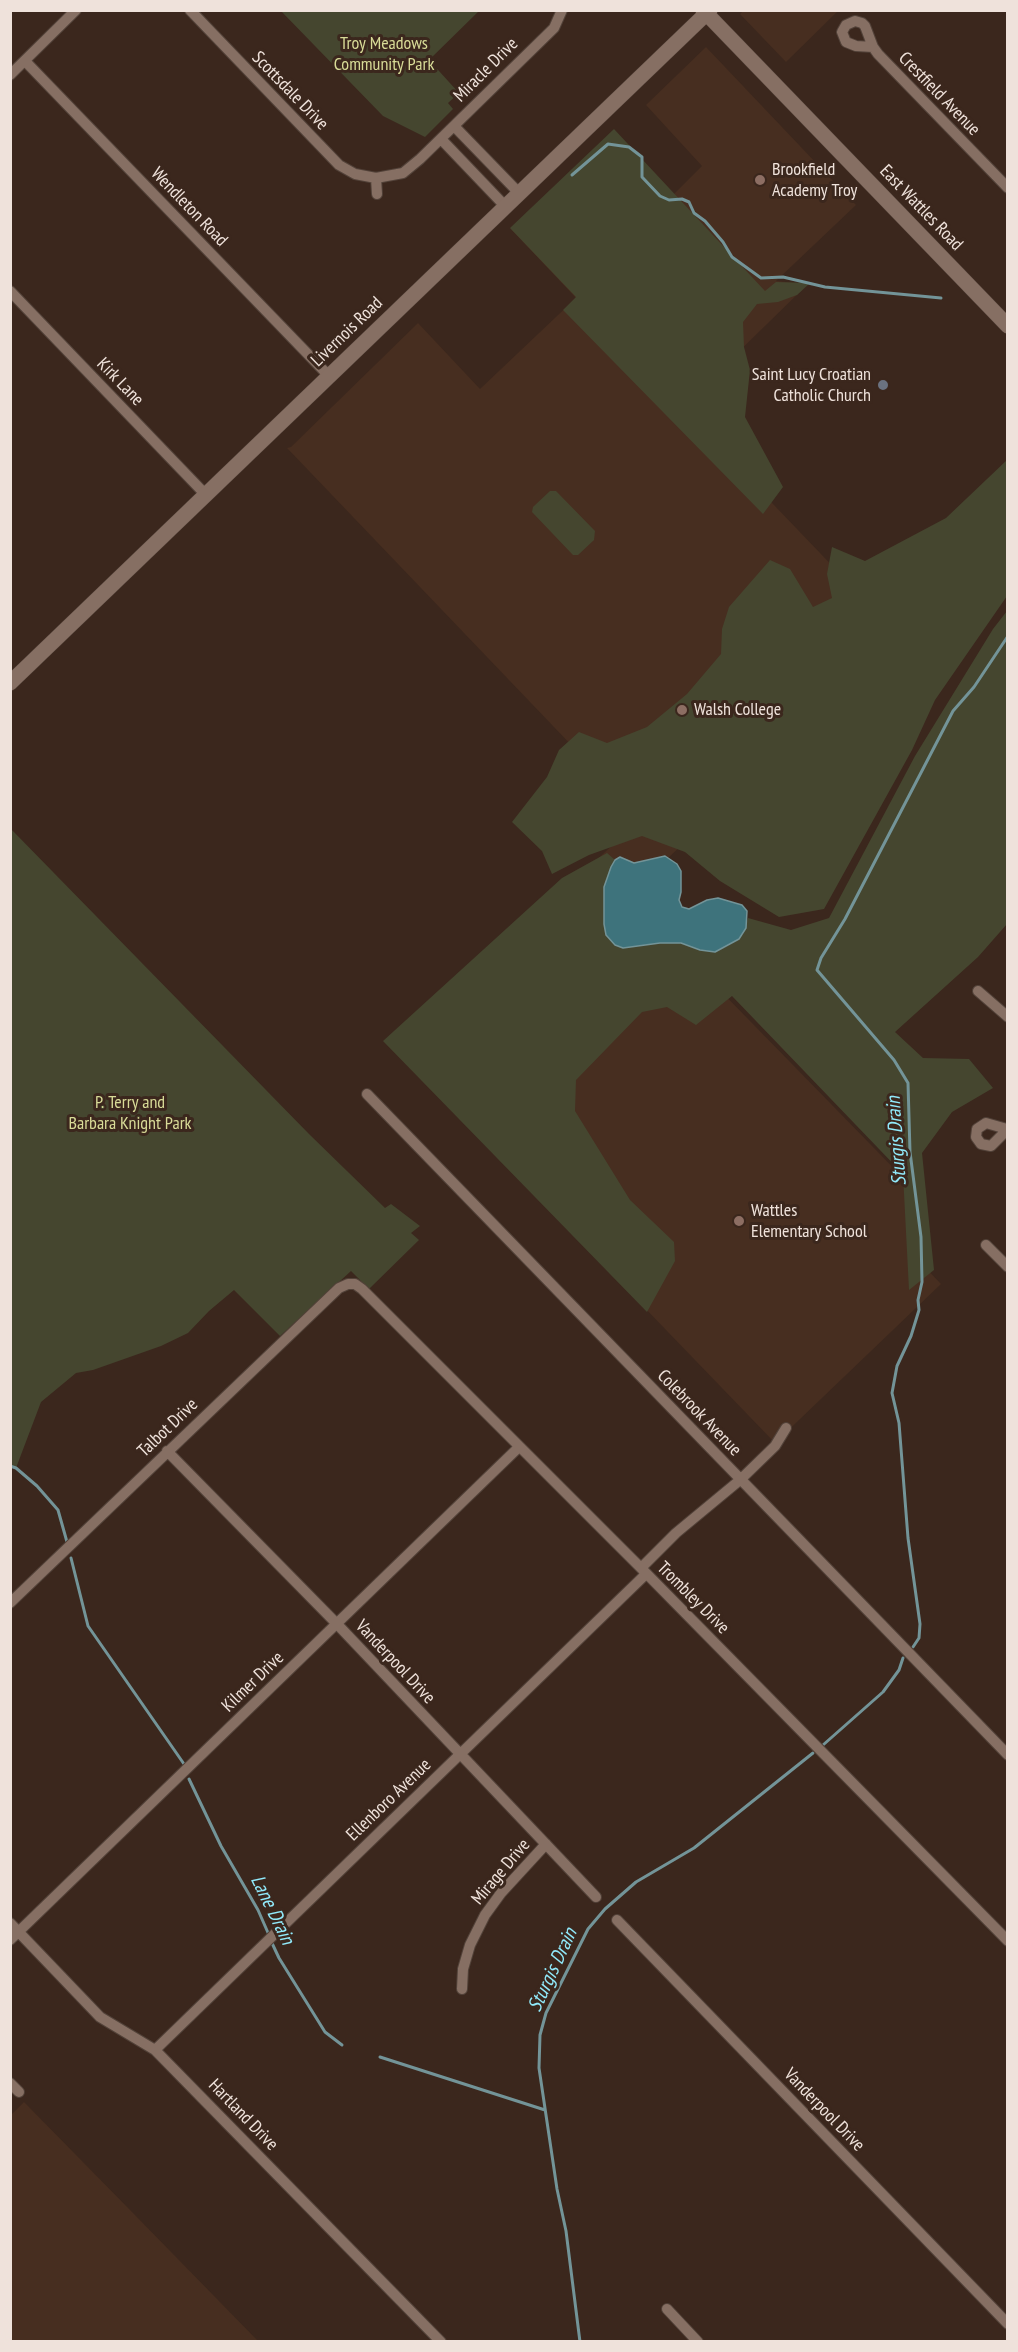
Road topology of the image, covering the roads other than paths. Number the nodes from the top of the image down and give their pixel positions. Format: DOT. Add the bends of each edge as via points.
graph roads {
  1 [pos="76,10"];
  2 [pos="190,10"];
  3 [pos="562,10"];
  4 [pos="707,12"];
  5 [pos="873,47"];
  6 [pos="25,60"];
  7 [pos="10,75"];
  8 [pos="454,126"];
  9 [pos="441,139"];
  10 [pos="376,178"];
  11 [pos="1008,188"];
  12 [pos="519,193"];
  13 [pos="377,194"];
  14 [pos="505,206"];
  15 [pos="10,291"];
  16 [pos="1008,326"];
  17 [pos="329,376"];
  18 [pos="206,495"];
  19 [pos="10,683"];
  20 [pos="978,991"];
  21 [pos="1008,1017"];
  22 [pos="367,1094"];
  23 [pos="986,1245"];
  24 [pos="1008,1267"];
  25 [pos="351,1283"];
  26 [pos="786,1428"];
  27 [pos="519,1448"];
  28 [pos="167,1451"];
  29 [pos="740,1479"];
  30 [pos="643,1571"];
  31 [pos="10,1603"];
  32 [pos="337,1624"];
  33 [pos="460,1754"];
  34 [pos="1008,1755"];
  35 [pos="546,1844"];
  36 [pos="596,1897"];
  37 [pos="617,1920"];
  38 [pos="10,1923"];
  39 [pos="15,1936"];
  40 [pos="1008,1941"];
  41 [pos="462,1989"];
  42 [pos="155,2050"];
  43 [pos="10,2083"];
  44 [pos="20,2092"];
  45 [pos="667,2309"];
  46 [pos="1008,2324"];
  47 [pos="441,2342"];
  48 [pos="698,2342"];
  1 -- 6 [label="street"];
  2 -- 10 [label="street, Scottsdale Drive" via="339,165 355,174"];
  3 -- 8 [label="street, Miracle Drive" via="554,28"];
  4 -- 12 [label="main road, Livernois Road"];
  4 -- 16 [label="main road, East Wattles Road"];
  5 -- 11 [label="street, Crestfield Avenue"];
  6 -- 7 [label="street"];
  6 -- 17 [label="street, Wendleton Road"];
  8 -- 9 [label="street"];
  8 -- 12 [label="street"];
  9 -- 10 [label="street" via="403,172"];
  9 -- 14 [label="street"];
  10 -- 13 [label="street"];
  12 -- 14 [label="main road, Livernois Road"];
  14 -- 17 [label="main road, Livernois Road"];
  15 -- 18 [label="street, Kirk Lane"];
  17 -- 18 [label="main road, Livernois Road"];
  18 -- 19 [label="main road, Livernois Road"];
  20 -- 21 [label="street"];
  22 -- 29 [label="street, Colebrook Avenue"];
  23 -- 24 [label="street"];
  25 -- 27 [label="street, Trombley Drive" via="362,1289"];
  25 -- 28 [label="street, Talbot Drive" via="339,1288"];
  26 -- 29 [label="street, Ellenboro Avenue" via="775,1446"];
  27 -- 30 [label="street, Trombley Drive"];
  27 -- 32 [label="street, Kilmer Drive"];
  28 -- 31 [label="street, Talbot Drive"];
  28 -- 32 [label="street, Vanderpool Drive"];
  29 -- 30 [label="street, Ellenboro Avenue" via="676,1533"];
  29 -- 34 [label="street, Colebrook Avenue"];
  30 -- 33 [label="street, Ellenboro Avenue"];
  30 -- 40 [label="street, Trombley Drive"];
  32 -- 33 [label="street, Vanderpool Drive"];
  32 -- 39 [label="street, Kilmer Drive"];
  33 -- 35 [label="street, Vanderpool Drive"];
  33 -- 42 [label="street, Ellenboro Avenue"];
  35 -- 36 [label="street, Vanderpool Drive"];
  35 -- 41 [label="street, Mirage Drive" via="501,1893 481,1922 463,1969"];
  37 -- 46 [label="street, Vanderpool Drive"];
  38 -- 39 [label="street, Hartland Drive"];
  39 -- 42 [label="street, Hartland Drive" via="100,2017"];
  42 -- 47 [label="street, Hartland Drive"];
  43 -- 44 [label="street"];
  45 -- 48 [label="street"];
}
